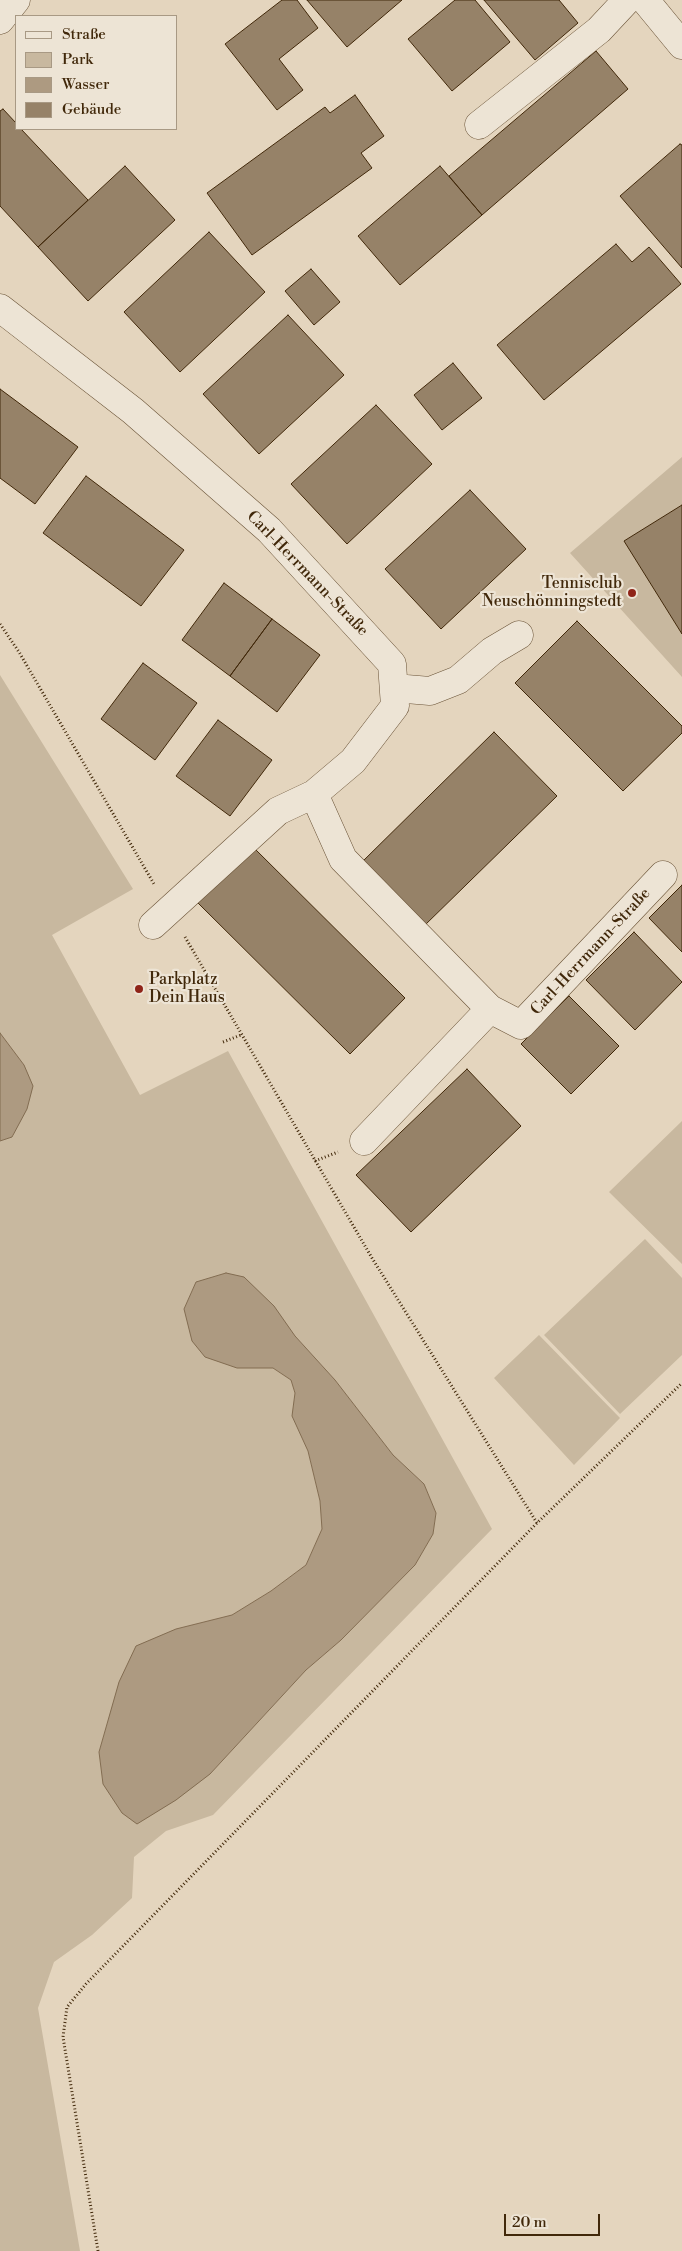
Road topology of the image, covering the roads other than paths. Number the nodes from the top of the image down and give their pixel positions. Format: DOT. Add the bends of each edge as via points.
graph roads {
  1 [pos="16,0"];
  2 [pos="627,0"];
  3 [pos="645,0"];
  4 [pos="0,20"];
  5 [pos="682,45"];
  6 [pos="479,125"];
  7 [pos="0,308"];
  8 [pos="519,634"];
  9 [pos="394,688"];
  10 [pos="314,794"];
  11 [pos="663,875"];
  12 [pos="161,917"];
  13 [pos="490,1009"];
  14 [pos="364,1141"];
  1 -- 4 [label="street"];
  2 -- 6 [label="street" via="599,30"];
  3 -- 5 [label="street"];
  7 -- 9 [label="street, Carl-Herrmann-Straße" via="133,411 269,530 392,664"];
  8 -- 9 [label="street" via="492,651 458,680 430,691"];
  9 -- 10 [label="street, Carl-Herrmann-Straße" via="395,706 353,761"];
  10 -- 12 [label="street, Carl-Herrmann-Straße" via="278,811"];
  10 -- 13 [label="street, Carl-Herrmann-Straße" via="343,859"];
  11 -- 13 [label="street, Carl-Herrmann-Straße" via="521,1025"];
  13 -- 14 [label="street"];
}
